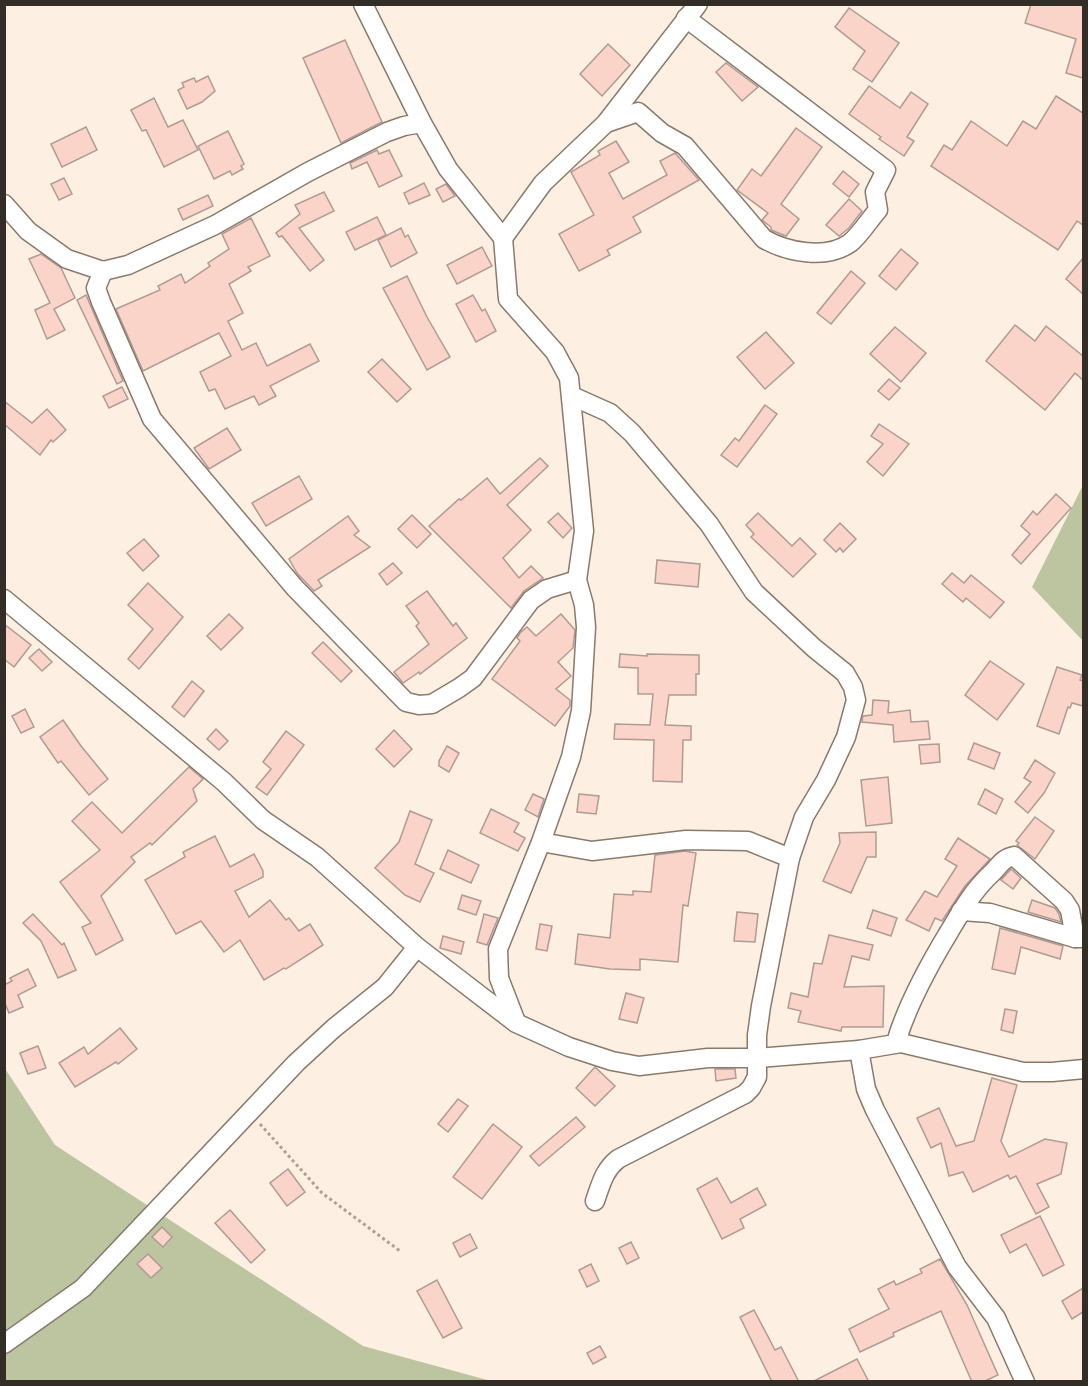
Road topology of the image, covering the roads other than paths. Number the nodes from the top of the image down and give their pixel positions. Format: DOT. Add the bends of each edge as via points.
graph roads {
  1 [pos="363,4"];
  2 [pos="692,11"];
  3 [pos="422,123"];
  4 [pos="606,123"];
  5 [pos="4,204"];
  6 [pos="503,238"];
  7 [pos="103,271"];
  8 [pos="572,396"];
  9 [pos="577,580"];
  10 [pos="4,599"];
  11 [pos="541,842"];
  12 [pos="790,858"];
  13 [pos="961,911"];
  14 [pos="1079,938"];
  15 [pos="417,947"];
  16 [pos="516,1023"];
  17 [pos="901,1042"];
  18 [pos="859,1050"];
  19 [pos="758,1058"];
  20 [pos="1083,1069"];
  21 [pos="595,1201"];
  22 [pos="4,1344"];
  23 [pos="1025,1382"];
  1 -- 3 [label="street"];
  2 -- 4 [label="street"];
  2 -- 4 [label="street" via="886,170 876,192 878,210 850,243 830,251 806,253 778,247 764,239 685,146 638,112"];
  3 -- 6 [label="street" via="448,169"];
  3 -- 7 [label="street" via="387,132 215,225 128,265"];
  4 -- 6 [label="street" via="543,183"];
  5 -- 7 [label="street" via="28,231 67,259"];
  6 -- 8 [label="street" via="508,299 555,352 569,378"];
  7 -- 9 [label="street" via="96,288 152,419 295,588 406,702 432,704 459,688 479,670 531,600 547,589"];
  8 -- 9 [label="street" via="584,531"];
  8 -- 12 [label="street" via="610,414 632,432 709,524 754,592 845,673 853,687 856,700 846,737 804,817"];
  9 -- 11 [label="street" via="586,627 581,711 571,757"];
  10 -- 15 [label="street" via="224,782 263,820 317,857"];
  11 -- 12 [label="street" via="592,851 686,840 748,841"];
  11 -- 16 [label="street" via="498,949 500,978"];
  12 -- 19 [label="street" via="761,1006"];
  13 -- 14 [label="street" via="990,913"];
  13 -- 14 [label="street" via="987,876 1007,857 1014,856 1064,901"];
  13 -- 17 [label="street" via="909,1007 898,1036"];
  15 -- 16 [label="street"];
  15 -- 22 [label="street" via="385,987 296,1063 83,1287"];
  16 -- 19 [label="street" via="612,1061 639,1065"];
  17 -- 18 [label="street"];
  17 -- 20 [label="street" via="1023,1072"];
  18 -- 19 [label="street"];
  18 -- 23 [label="street" via="866,1089 875,1110 957,1267 996,1318"];
  19 -- 21 [label="street" via="757,1077 745,1094 618,1159 608,1167"];
}
